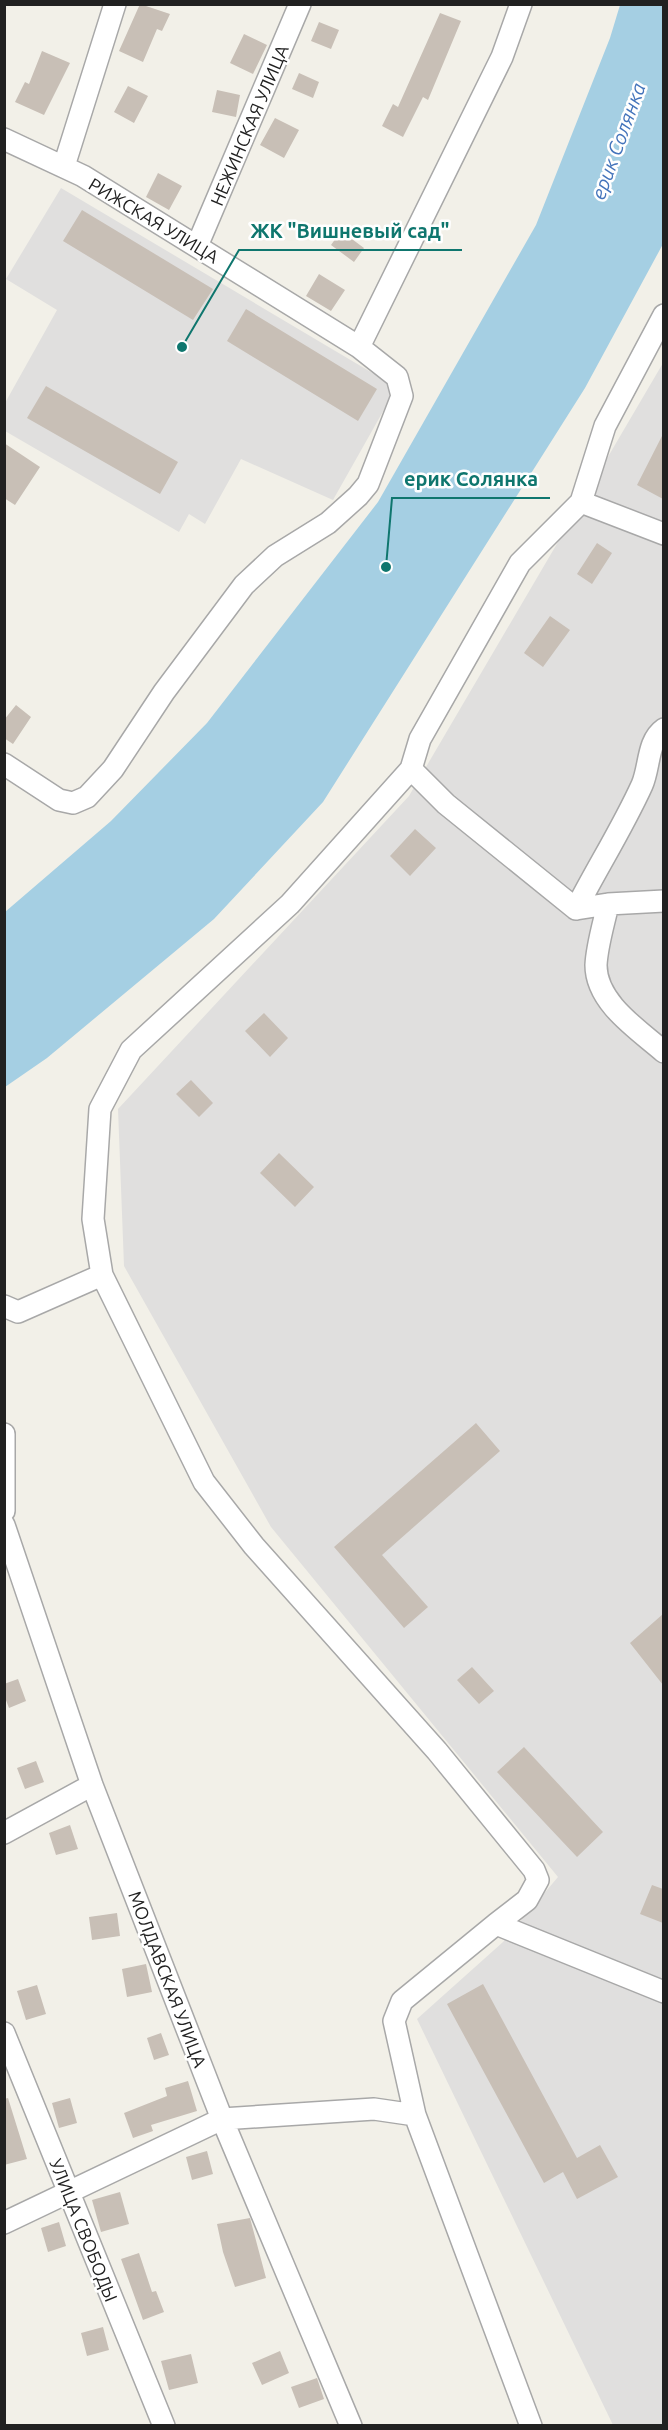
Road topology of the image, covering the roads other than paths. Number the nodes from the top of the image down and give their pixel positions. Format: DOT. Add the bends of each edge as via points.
graph roads {
  1 [pos="116,4"];
  2 [pos="300,4"];
  3 [pos="521,4"];
  4 [pos="4,139"];
  5 [pos="64,166"];
  6 [pos="197,246"];
  7 [pos="663,315"];
  8 [pos="359,347"];
  9 [pos="581,502"];
  10 [pos="663,534"];
  11 [pos="663,729"];
  12 [pos="4,764"];
  13 [pos="411,769"];
  14 [pos="663,901"];
  15 [pos="608,904"];
  16 [pos="576,909"];
  17 [pos="663,1052"];
  18 [pos="102,1275"];
  19 [pos="4,1306"];
  20 [pos="4,1434"];
  21 [pos="4,1511"];
  22 [pos="4,1525"];
  23 [pos="92,1785"];
  24 [pos="4,1833"];
  25 [pos="496,1924"];
  26 [pos="663,1992"];
  27 [pos="4,2033"];
  28 [pos="415,2115"];
  29 [pos="222,2120"];
  30 [pos="69,2193"];
  31 [pos="4,2223"];
  32 [pos="164,2426"];
  33 [pos="351,2426"];
  34 [pos="531,2426"];
  1 -- 5 [label="street"];
  2 -- 6 [label="street, НЕЖИНСКАЯ УЛИЦА"];
  3 -- 8 [label="street" via="502,57"];
  4 -- 5 [label="street, РИЖСКАЯ УЛИЦА"];
  5 -- 6 [label="street, РИЖСКАЯ УЛИЦА"];
  6 -- 8 [label="street, РИЖСКАЯ УЛИЦА"];
  7 -- 9 [label="street" via="606,426"];
  8 -- 12 [label="street, РИЖСКАЯ УЛИЦА" via="397,378 402,396 368,484 358,496 328,523 275,556 244,585 164,692 113,769 87,797 73,802 59,800"];
  9 -- 10 [label="street"];
  9 -- 13 [label="street" via="520,563 420,739"];
  11 -- 16 [label="street" via="651,748 642,784"];
  13 -- 16 [label="street" via="446,804"];
  13 -- 18 [label="street" via="290,904 131,1050 100,1109 93,1219"];
  14 -- 15 [label="street"];
  15 -- 16 [label="street"];
  15 -- 17 [label="street" via="596,966 602,989 615,1008"];
  18 -- 19 [label="street" via="18,1312"];
  18 -- 25 [label="street" via="204,1482 254,1546 430,1743 534,1870 538,1880 527,1900"];
  20 -- 21 [label="street"];
  22 -- 23 [label="street, МОЛДАВСКАЯ УЛИЦА"];
  23 -- 24 [label="street"];
  23 -- 29 [label="street, МОЛДАВСКАЯ УЛИЦА"];
  25 -- 26 [label="street"];
  25 -- 28 [label="street" via="402,2001 395,2014"];
  27 -- 30 [label="street, УЛИЦА СВОБОДЫ"];
  28 -- 29 [label="street" via="374,2109"];
  28 -- 34 [label="street"];
  29 -- 30 [label="street"];
  29 -- 33 [label="street, МОЛДАВСКАЯ УЛИЦА"];
  30 -- 31 [label="street"];
  30 -- 32 [label="street, УЛИЦА СВОБОДЫ"];
}
